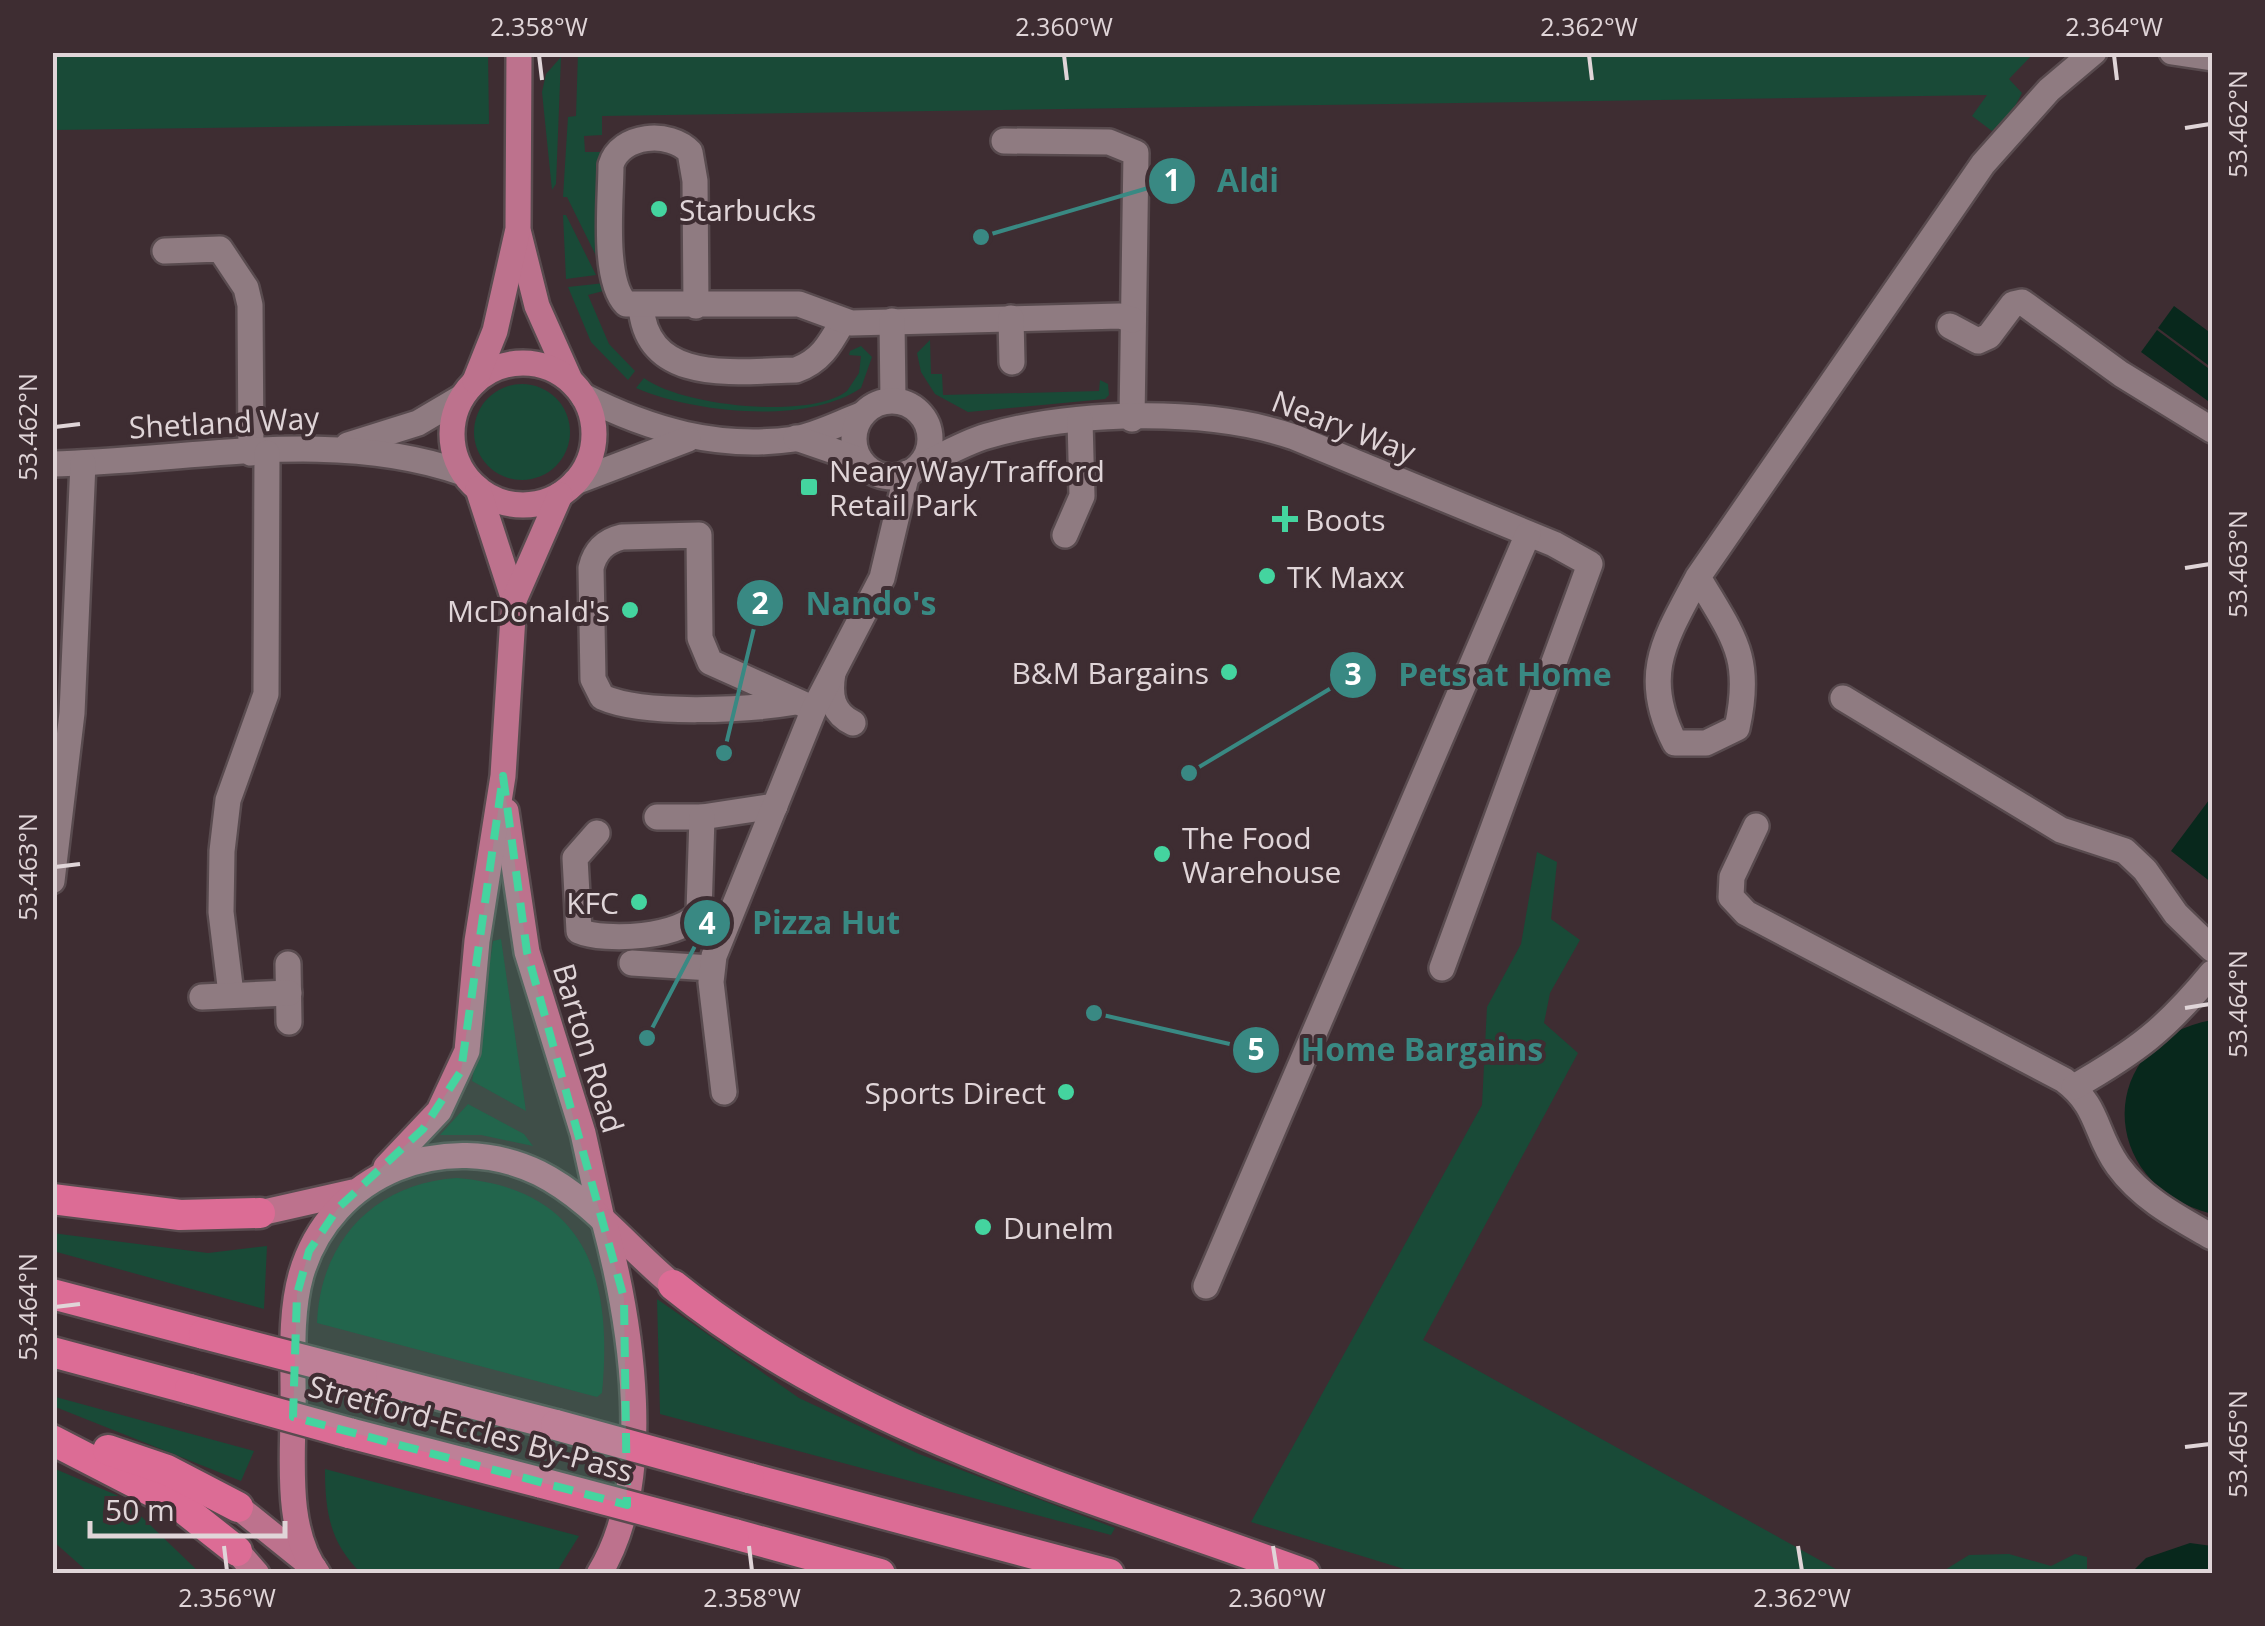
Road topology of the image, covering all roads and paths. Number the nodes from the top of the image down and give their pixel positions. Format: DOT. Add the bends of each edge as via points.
graph roads {
  1 [pos="519,52"];
  2 [pos="2094,52"];
  3 [pos="2172,52"];
  4 [pos="2212,58"];
  5 [pos="1004,141"];
  6 [pos="518,230"];
  7 [pos="164,250"];
  8 [pos="642,306"];
  9 [pos="696,306"];
  10 [pos="1010,318"];
  11 [pos="1132,320"];
  12 [pos="892,321"];
  13 [pos="843,322"];
  14 [pos="1950,326"];
  15 [pos="1012,362"];
  16 [pos="577,388"];
  17 [pos="468,389"];
  18 [pos="893,400"];
  19 [pos="861,415"];
  20 [pos="925,418"];
  21 [pos="1132,419"];
  22 [pos="1080,420"];
  23 [pos="2212,430"];
  24 [pos="796,438"];
  25 [pos="982,438"];
  26 [pos="688,439"];
  27 [pos="338,448"];
  28 [pos="259,453"];
  29 [pos="83,463"];
  30 [pos="52,464"];
  31 [pos="865,465"];
  32 [pos="912,470"];
  33 [pos="471,481"];
  34 [pos="567,488"];
  35 [pos="894,517"];
  36 [pos="1528,534"];
  37 [pos="1066,535"];
  38 [pos="1698,576"];
  39 [pos="514,600"];
  40 [pos="834,668"];
  41 [pos="1843,698"];
  42 [pos="805,705"];
  43 [pos="853,722"];
  44 [pos="503,776"];
  45 [pos="775,806"];
  46 [pos="702,817"];
  47 [pos="656,818"];
  48 [pos="1756,826"];
  49 [pos="597,833"];
  50 [pos="52,881"];
  51 [pos="2212,949"];
  52 [pos="632,963"];
  53 [pos="288,964"];
  54 [pos="711,968"];
  55 [pos="1442,968"];
  56 [pos="2212,974"];
  57 [pos="289,993"];
  58 [pos="230,994"];
  59 [pos="202,997"];
  60 [pos="289,1022"];
  61 [pos="2074,1088"];
  62 [pos="724,1092"];
  63 [pos="365,1184"];
  64 [pos="52,1199"];
  65 [pos="260,1213"];
  66 [pos="603,1220"];
  67 [pos="2212,1237"];
  68 [pos="674,1285"];
  69 [pos="1206,1286"];
  70 [pos="52,1294"];
  71 [pos="52,1352"];
  72 [pos="52,1432"];
  73 [pos="52,1440"];
  74 [pos="238,1508"];
  75 [pos="247,1562"];
  76 [pos="316,1571"];
  77 [pos="599,1574"];
  78 [pos="880,1574"];
  79 [pos="1110,1574"];
  80 [pos="1305,1574"];
  1 -- 6 [label="main road"];
  2 -- 38 [label="street" via="2048,90 1983,164"];
  3 -- 4 [label="street"];
  5 -- 11 [label="street" via="1109,142 1136,153"];
  6 -- 16 [label="main road" via="537,306"];
  6 -- 17 [label="main road" via="494,331"];
  7 -- 28 [label="street" via="220,249 246,288"];
  8 -- 9 [label="street"];
  8 -- 9 [label="street" via="626,304 616,288 610,165 631,142 666,139 684,144 694,162"];
  8 -- 13 [label="street" via="644,330 657,352 712,371 808,366"];
  9 -- 13 [label="street" via="800,304"];
  10 -- 11 [label="street"];
  10 -- 12 [label="street"];
  10 -- 15 [label="street"];
  11 -- 21 [label="street"];
  12 -- 13 [label="street"];
  12 -- 18 [label="street"];
  14 -- 23 [label="street" via="1978,341 2022,302"];
  16 -- 17 [label="main road" via="533,363 502,366"];
  16 -- 26 [label="street" via="625,418"];
  16 -- 34 [label="main road" via="594,440 588,463"];
  17 -- 27 [label="street, Shetland Way" via="418,422"];
  17 -- 33 [label="main road" via="452,435"];
  18 -- 19 [label="street"];
  18 -- 20 [label="street"];
  19 -- 24 [label="street"];
  19 -- 31 [label="street" via="853,438"];
  20 -- 25 [label="street"];
  20 -- 32 [label="street" via="930,440"];
  21 -- 22 [label="street, Neary Way"];
  21 -- 36 [label="street, Neary Way" via="1272,430"];
  22 -- 25 [label="street, Neary Way"];
  22 -- 37 [label="street" via="1082,496"];
  24 -- 26 [label="street"];
  24 -- 31 [label="street"];
  25 -- 32 [label="street, Neary Way"];
  26 -- 34 [label="street"];
  27 -- 28 [label="street, Shetland Way"];
  27 -- 33 [label="street, Shetland Way" via="418,457"];
  28 -- 29 [label="street, Shetland Way"];
  28 -- 58 [label="street" via="266,694 228,800 221,912"];
  29 -- 30 [label="street, Shetland Way"];
  29 -- 50 [label="street" via="72,712"];
  31 -- 32 [label="street" via="882,476"];
  31 -- 35 [label="street"];
  32 -- 35 [label="street"];
  33 -- 34 [label="main road" via="518,505"];
  33 -- 39 [label="main road, Barton Road"];
  34 -- 39 [label="main road, Barton Road"];
  35 -- 40 [label="street" via="882,578"];
  36 -- 55 [label="street, Neary Way" via="1590,564"];
  36 -- 69 [label="street"];
  38 -- 38 [label="street" via="1660,647 1658,710 1675,743 1706,743 1737,728 1746,686 1738,644"];
  39 -- 44 [label="main road, Barton Road"];
  40 -- 42 [label="street"];
  40 -- 43 [label="street" via="833,703"];
  41 -- 51 [label="street" via="2061,830 2125,851"];
  42 -- 42 [label="street" via="719,709 608,700 596,689 591,568 597,552 622,537 698,535 700,638 710,662"];
  42 -- 45 [label="street"];
  44 -- 63 [label="main road, Barton Road" via="461,1072 439,1110"];
  44 -- 66 [label="main road, Barton Road" via="527,952"];
  45 -- 46 [label="street"];
  45 -- 54 [label="street"];
  46 -- 47 [label="street"];
  46 -- 49 [label="street" via="699,912 691,924 670,933 579,931 575,858"];
  48 -- 61 [label="street" via="1732,876 1731,897 1746,913"];
  52 -- 54 [label="street"];
  53 -- 57 [label="street"];
  54 -- 62 [label="street"];
  56 -- 61 [label="street" via="2138,1051"];
  57 -- 58 [label="street"];
  57 -- 60 [label="street"];
  58 -- 59 [label="street"];
  61 -- 67 [label="street" via="2084,1094 2116,1164 2143,1195"];
  63 -- 65 [label="main road"];
  63 -- 66 [label="main road" via="440,1155 496,1158 541,1174"];
  63 -- 76 [label="main road, Barton Road" via="320,1232 297,1294 293,1486"];
  64 -- 65 [label="highway" via="180,1215"];
  66 -- 68 [label="main road"];
  66 -- 77 [label="main road, Barton Road" via="629,1332 631,1479 626,1513"];
  68 -- 80 [label="highway" via="730,1331 862,1406"];
  70 -- 79 [label="highway, Stretford-Eccles By-Pass, bridge"];
  71 -- 78 [label="highway, Stretford-Eccles By-Pass, bridge"];
  72 -- 74 [label="highway" via="168,1470"];
  73 -- 75 [label="highway" via="180,1506"];
  74 -- 76 [label="main road"];
}
